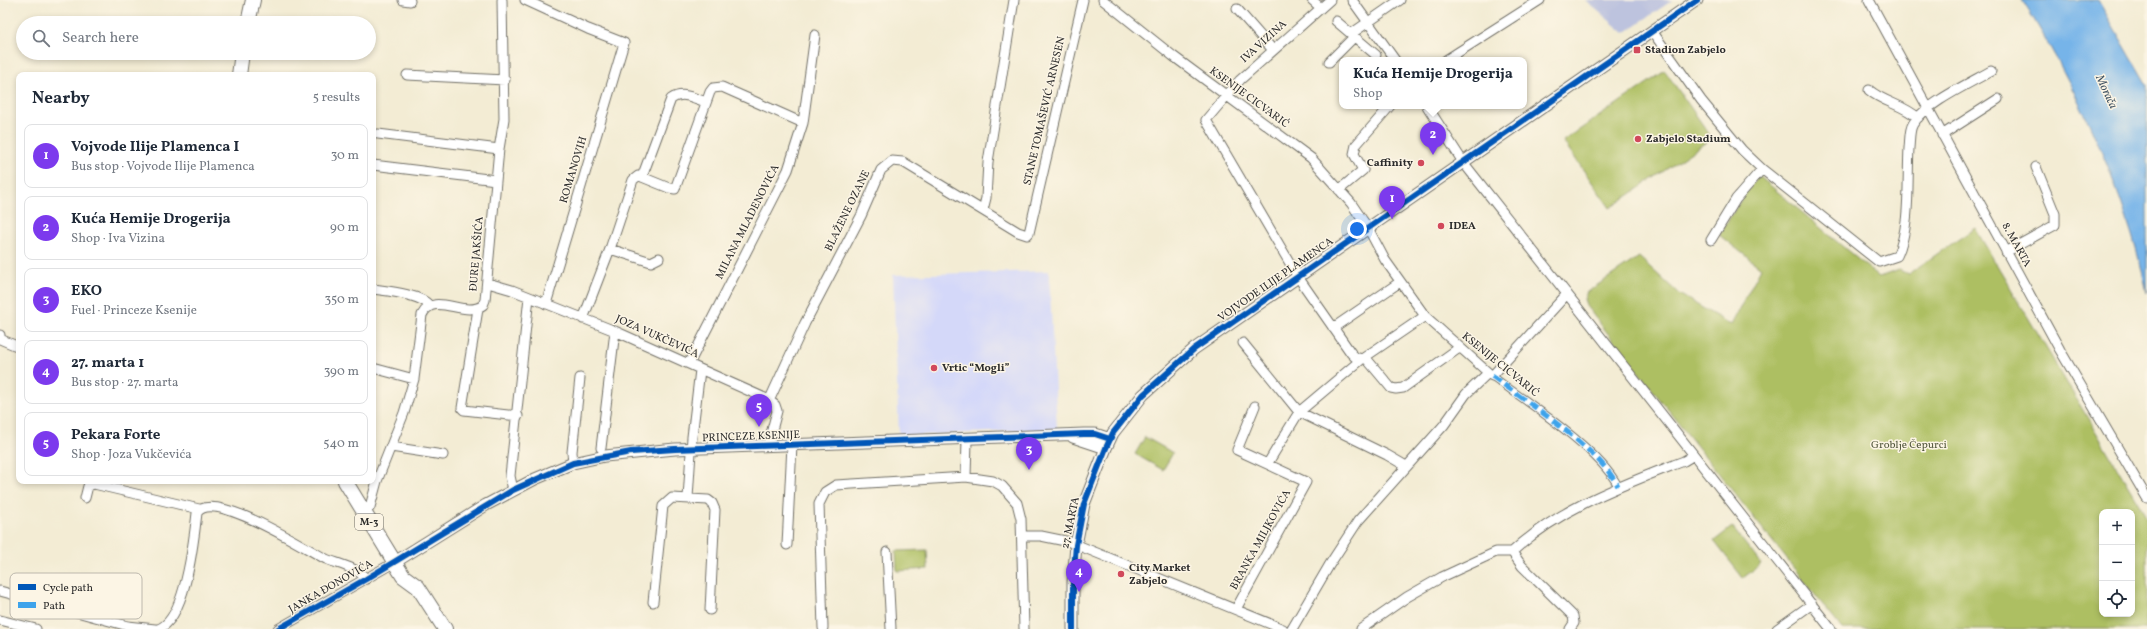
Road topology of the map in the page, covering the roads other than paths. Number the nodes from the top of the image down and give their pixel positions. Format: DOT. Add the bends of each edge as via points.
graph roads {
  1 [pos="253,0"];
  2 [pos="502,0"];
  3 [pos="525,0"];
  4 [pos="1014,0"];
  5 [pos="1083,0"];
  6 [pos="1103,0"];
  7 [pos="1312,0"];
  8 [pos="1330,0"];
  9 [pos="1352,0"];
  10 [pos="1400,0"];
  11 [pos="1540,0"];
  12 [pos="1697,0"];
  13 [pos="1869,0"];
  14 [pos="1321,8"];
  15 [pos="1236,9"];
  16 [pos="250,16"];
  17 [pos="1336,21"];
  18 [pos="1367,22"];
  19 [pos="1652,31"];
  20 [pos="815,35"];
  21 [pos="1353,36"];
  22 [pos="1273,50"];
  23 [pos="1376,55"];
  24 [pos="1393,57"];
  25 [pos="1451,57"];
  26 [pos="241,60"];
  27 [pos="1329,62"];
  28 [pos="1990,71"];
  29 [pos="239,72"];
  30 [pos="407,75"];
  31 [pos="505,80"];
  32 [pos="1869,90"];
  33 [pos="1226,97"];
  34 [pos="1998,99"];
  35 [pos="706,102"];
  36 [pos="1388,109"];
  37 [pos="1429,109"];
  38 [pos="1927,109"];
  39 [pos="1918,118"];
  40 [pos="803,123"];
  41 [pos="378,134"];
  42 [pos="1942,135"];
  43 [pos="499,150"];
  44 [pos="1463,162"];
  45 [pos="376,165"];
  46 [pos="2036,167"];
  47 [pos="1762,169"];
  48 [pos="642,177"];
  49 [pos="496,180"];
  50 [pos="1339,190"];
  51 [pos="983,210"];
  52 [pos="1031,228"];
  53 [pos="1368,228"];
  54 [pos="1711,240"];
  55 [pos="610,249"];
  56 [pos="2006,252"];
  57 [pos="659,258"];
  58 [pos="1298,277"];
  59 [pos="1400,282"];
  60 [pos="488,283"];
  61 [pos="376,290"];
  62 [pos="1567,294"];
  63 [pos="529,297"];
  64 [pos="546,304"];
  65 [pos="429,306"];
  66 [pos="478,309"];
  67 [pos="1425,316"];
  68 [pos="583,319"];
  69 [pos="1333,328"];
  70 [pos="615,331"];
  71 [pos="0,335"];
  72 [pos="1243,343"];
  73 [pos="16,346"];
  74 [pos="1459,348"];
  75 [pos="1363,358"];
  76 [pos="689,364"];
  77 [pos="376,369"];
  78 [pos="700,370"];
  79 [pos="1490,374"];
  80 [pos="580,378"];
  81 [pos="414,379"];
  82 [pos="769,401"];
  83 [pos="1255,406"];
  84 [pos="1299,412"];
  85 [pos="518,416"];
  86 [pos="967,440"];
  87 [pos="1108,444"];
  88 [pos="768,445"];
  89 [pos="792,445"];
  90 [pos="392,447"];
  91 [pos="601,448"];
  92 [pos="692,449"];
  93 [pos="444,455"];
  94 [pos="1694,455"];
  95 [pos="573,463"];
  96 [pos="1268,463"];
  97 [pos="1406,466"];
  98 [pos="966,477"];
  99 [pos="347,484"];
  100 [pos="1618,486"];
  101 [pos="513,490"];
  102 [pos="85,498"];
  103 [pos="688,498"];
  104 [pos="2147,498"];
  105 [pos="199,509"];
  106 [pos="364,513"];
  107 [pos="1023,536"];
  108 [pos="787,545"];
  109 [pos="1076,545"];
  110 [pos="887,552"];
  111 [pos="1512,552"];
  112 [pos="395,562"];
  113 [pos="366,579"];
  114 [pos="0,591"];
  115 [pos="10,594"];
  116 [pos="653,602"];
  117 [pos="1812,604"];
  118 [pos="1236,609"];
  119 [pos="710,610"];
  120 [pos="102,619"];
  121 [pos="0,620"];
  122 [pos="822,628"];
  123 [pos="36,629"];
  124 [pos="156,629"];
  125 [pos="278,629"];
  126 [pos="445,629"];
  127 [pos="891,629"];
  128 [pos="1024,629"];
  129 [pos="1073,629"];
  130 [pos="1283,629"];
  131 [pos="1292,629"];
  132 [pos="1361,629"];
  133 [pos="1570,629"];
  134 [pos="1778,629"];
  135 [pos="1830,629"];
  1 -- 16 [label="main road"];
  2 -- 31 [label="street, ĐURE JAKŠIĆA"];
  3 -- 64 [label="street, ROMANOVIH" via="624,43"];
  4 -- 51 [label="street" via="988,162"];
  5 -- 52 [label="street, STANE TOMAŠEVIĆ ARNESEN"];
  6 -- 33 [label="street, KSENIJE CICVARIĆ"];
  7 -- 14 [label="street"];
  8 -- 14 [label="street, IVA VIZINA"];
  9 -- 18 [label="street"];
  10 -- 18 [label="street"];
  11 -- 25 [label="street"];
  12 -- 19 [label="street, VOJVODE ILIJE PLAMENCA"];
  13 -- 38 [label="street, 8. MARTA"];
  14 -- 22 [label="street, IVA VIZINA"];
  15 -- 22 [label="street"];
  17 -- 21 [label="street"];
  18 -- 21 [label="street"];
  18 -- 24 [label="street"];
  19 -- 44 [label="street, VOJVODE ILIJE PLAMENCA"];
  19 -- 47 [label="street" via="1701,100 1742,150"];
  20 -- 40 [label="street, MILANA MLADENOVIĆA"];
  21 -- 23 [label="street"];
  21 -- 27 [label="street"];
  22 -- 33 [label="street, IVA VIZINA" via="1240,80"];
  26 -- 29 [label="main road"];
  28 -- 38 [label="street"];
  30 -- 31 [label="street"];
  31 -- 43 [label="street, ĐURE JAKŠIĆA" via="504,119"];
  32 -- 39 [label="street" via="1881,100 1906,108"];
  33 -- 50 [label="street, KSENIJE CICVARIĆ" via="1311,158"];
  33 -- 58 [label="street, IVA VIZINA" via="1206,120"];
  34 -- 42 [label="street"];
  35 -- 40 [label="street" via="713,88 722,86"];
  35 -- 48 [label="street" via="684,94 671,99"];
  35 -- 48 [label="street" via="675,189"];
  36 -- 50 [label="street" via="1355,148 1356,159 1363,170"];
  37 -- 44 [label="street"];
  38 -- 39 [label="street"];
  38 -- 42 [label="street, 8. MARTA"];
  39 -- 47 [label="street" via="1911,128 1905,235 1897,256 1883,262 1875,260"];
  40 -- 76 [label="street, MILANA MLADENOVIĆA" via="788,170"];
  41 -- 43 [label="street"];
  42 -- 56 [label="street, 8. MARTA"];
  43 -- 49 [label="street, ĐURE JAKŠIĆA"];
  44 -- 53 [label="street, VOJVODE ILIJE PLAMENCA"];
  44 -- 62 [label="street"];
  45 -- 49 [label="street"];
  46 -- 56 [label="street" via="2055,214 2054,225"];
  47 -- 54 [label="street" via="1736,199"];
  48 -- 55 [label="street" via="632,180"];
  49 -- 60 [label="street, ĐURE JAKŠIĆA"];
  50 -- 53 [label="street, KSENIJE CICVARIĆ"];
  51 -- 52 [label="street, BLAŽENE OZANE" via="1024,234 1027,235"];
  51 -- 82 [label="street, BLAŽENE OZANE" via="903,162 894,160 886,164 805,323"];
  53 -- 58 [label="street, VOJVODE ILIJE PLAMENCA"];
  53 -- 59 [label="street, KSENIJE CICVARIĆ"];
  55 -- 57 [label="street" via="651,262"];
  55 -- 68 [label="street"];
  56 -- 104 [label="street, 8. MARTA"];
  58 -- 69 [label="street"];
  58 -- 87 [label="street, VOJVODE ILIJE PLAMENCA" via="1194,349 1169,370 1126,415"];
  59 -- 67 [label="street, KSENIJE CICVARIĆ"];
  59 -- 69 [label="street"];
  60 -- 63 [label="street, JOZA VUKČEVIĆA"];
  60 -- 66 [label="street, ĐURE JAKŠIĆA" via="485,300"];
  61 -- 65 [label="street" via="413,296"];
  62 -- 79 [label="street"];
  62 -- 94 [label="street"];
  63 -- 64 [label="street, JOZA VUKČEVIĆA"];
  63 -- 85 [label="street"];
  64 -- 68 [label="street, JOZA VUKČEVIĆA"];
  65 -- 66 [label="street" via="439,304 466,310"];
  65 -- 81 [label="street" via="422,315"];
  66 -- 85 [label="street, ĐURE JAKŠIĆA" via="462,408"];
  67 -- 74 [label="street, KSENIJE CICVARIĆ"];
  67 -- 75 [label="street"];
  68 -- 70 [label="street, JOZA VUKČEVIĆA"];
  69 -- 75 [label="street" via="1355,357"];
  70 -- 76 [label="street, JOZA VUKČEVIĆA"];
  70 -- 91 [label="street"];
  71 -- 73 [label="street" via="0,340"];
  72 -- 84 [label="street"];
  74 -- 75 [label="street" via="1402,388 1396,389 1391,388"];
  74 -- 79 [label="street, KSENIJE CICVARIĆ"];
  75 -- 84 [label="street"];
  76 -- 78 [label="street, JOZA VUKČEVIĆA"];
  77 -- 81 [label="street"];
  78 -- 82 [label="street, JOZA VUKČEVIĆA"];
  78 -- 92 [label="street"];
  79 -- 97 [label="street" via="1466,394 1444,425"];
  79 -- 100 [label="street, KSENIJE CICVARIĆ" via="1572,436 1609,472"];
  80 -- 95 [label="street" via="572,445"];
  81 -- 90 [label="street"];
  82 -- 88 [label="street" via="775,405 777,414"];
  83 -- 96 [label="street" via="1237,450"];
  84 -- 96 [label="street"];
  84 -- 97 [label="street"];
  85 -- 101 [label="street" via="510,481"];
  86 -- 87 [label="street, PRINCEZE KSENIJE" via="1095,434"];
  86 -- 89 [label="street, PRINCEZE KSENIJE"];
  86 -- 98 [label="street"];
  87 -- 109 [label="street, 27. MARTA" via="1084,504"];
  88 -- 89 [label="street, PRINCEZE KSENIJE"];
  88 -- 92 [label="street, PRINCEZE KSENIJE"];
  89 -- 108 [label="street, PRINCEZE KSENIJE"];
  90 -- 93 [label="street"];
  90 -- 106 [label="street" via="377,481 370,507"];
  92 -- 95 [label="street, PRINCEZE KSENIJE" via="631,452"];
  92 -- 103 [label="street"];
  94 -- 100 [label="street"];
  94 -- 117 [label="street"];
  95 -- 101 [label="street, PRINCEZE KSENIJE"];
  96 -- 118 [label="street, BRANKA MILJKOVIĆA" via="1306,482"];
  97 -- 131 [label="street" via="1352,529"];
  98 -- 107 [label="street" via="993,481 1010,494 1017,502"];
  98 -- 122 [label="street" via="836,485 825,492 819,504"];
  99 -- 106 [label="main road, M-3"];
  100 -- 111 [label="street" via="1538,529"];
  101 -- 112 [label="street, PRINCEZE KSENIJE"];
  102 -- 105 [label="street" via="88,486 94,484"];
  103 -- 116 [label="street" via="672,498 663,506"];
  103 -- 119 [label="street" via="708,500 714,507"];
  105 -- 113 [label="street" via="205,506 219,506 261,523 327,559 360,573"];
  105 -- 124 [label="street" via="192,555 181,599 165,626"];
  106 -- 112 [label="main road, M-3"];
  107 -- 109 [label="street, 27. MARTA" via="1041,536"];
  107 -- 128 [label="street"];
  109 -- 118 [label="street"];
  109 -- 129 [label="street, 27. MARTA"];
  110 -- 127 [label="street"];
  111 -- 132 [label="street" via="1496,552 1442,577 1407,597"];
  111 -- 133 [label="street" via="1522,566 1573,616 1574,623"];
  112 -- 113 [label="street, JANKA ĐONOVIĆA"];
  112 -- 126 [label="main road, M-3" via="403,576 418,587"];
  113 -- 125 [label="street, JANKA ĐONOVIĆA"];
  114 -- 115 [label="street"];
  117 -- 134 [label="street"];
  117 -- 135 [label="street"];
  118 -- 130 [label="street"];
  120 -- 124 [label="street" via="128,626"];
  121 -- 123 [label="street"];
}
